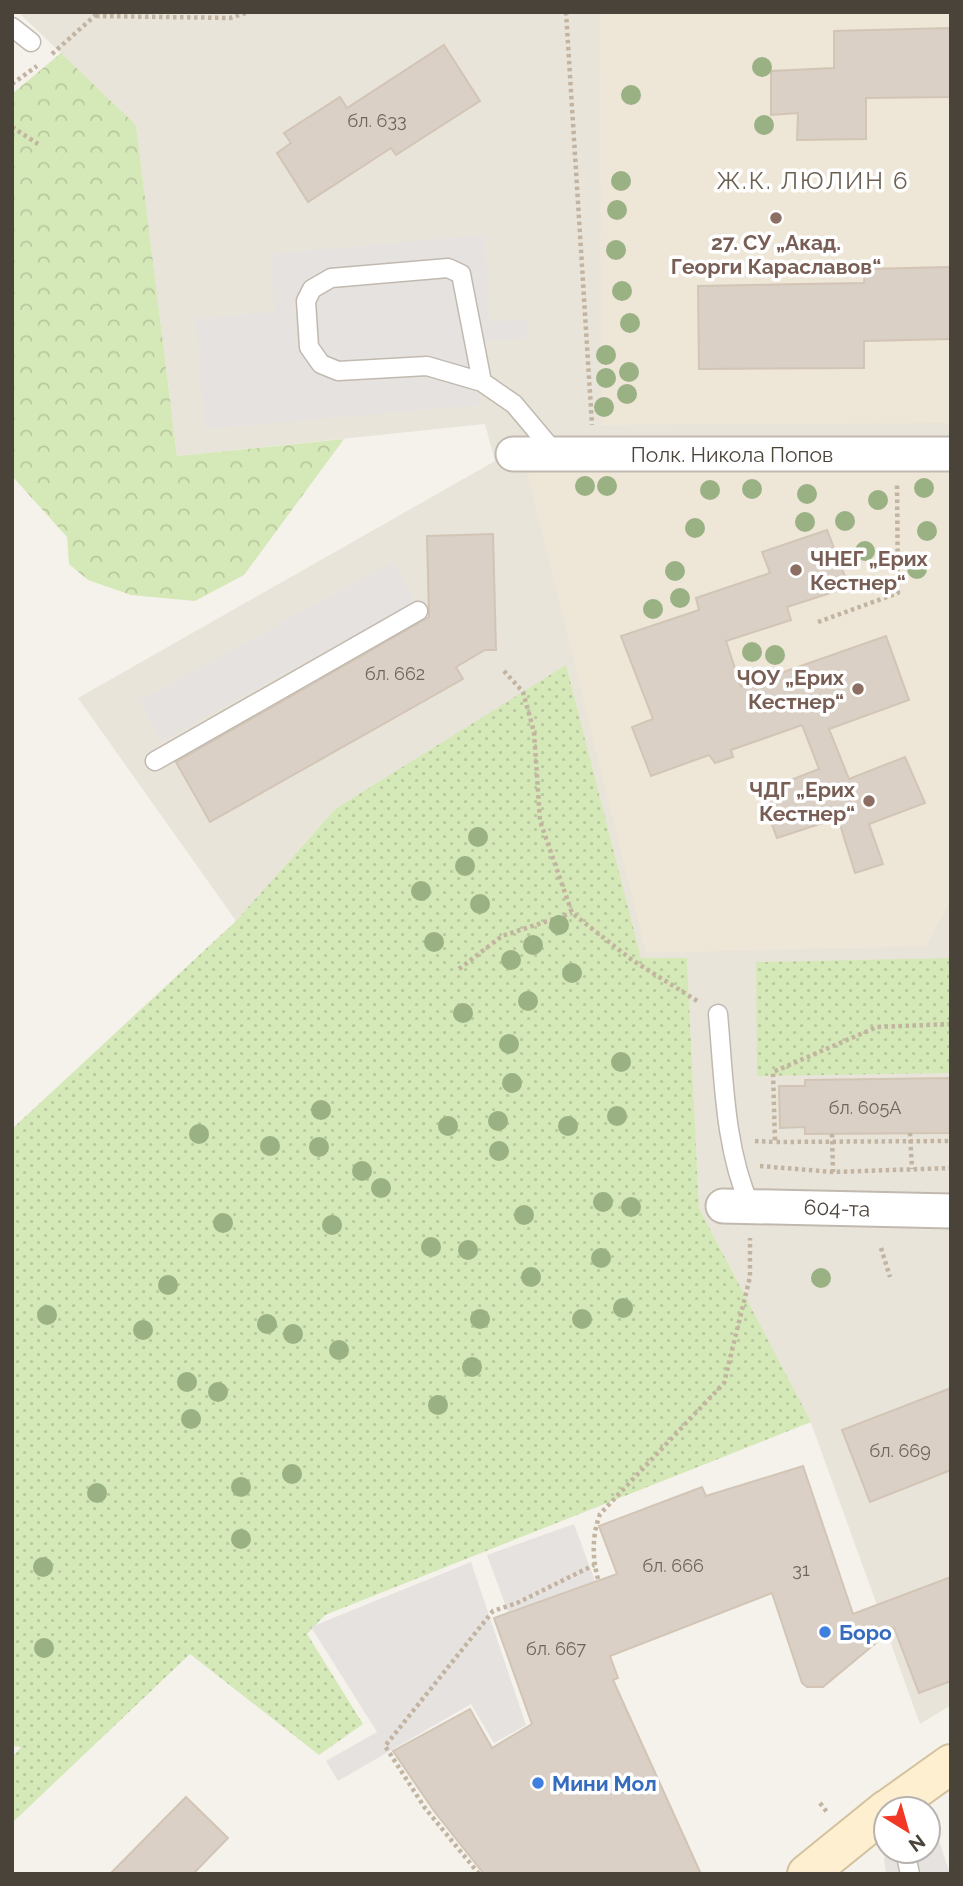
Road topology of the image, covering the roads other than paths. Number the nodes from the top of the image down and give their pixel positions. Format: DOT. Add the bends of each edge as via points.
graph roads {
  1 [pos="12,27"];
  2 [pos="31,42"];
  3 [pos="482,382"];
  4 [pos="513,454"];
  5 [pos="556,454"];
  6 [pos="951,454"];
  7 [pos="418,611"];
  8 [pos="155,761"];
  9 [pos="718,1014"];
  10 [pos="736,1206"];
  11 [pos="951,1211"];
  12 [pos="951,1765"];
  13 [pos="909,1795"];
  14 [pos="872,1822"];
  15 [pos="807,1874"];
  1 -- 2 [label="lane"];
  3 -- 3 [label="lane" via="426,366 338,371 321,364 309,347 306,301 312,289 331,278 447,268 461,274"];
  3 -- 5 [label="lane" via="514,404"];
  4 -- 5 [label="street, Полк. Никола Попов"];
  5 -- 6 [label="street, Полк. Никола Попов"];
  7 -- 8 [label="lane"];
  9 -- 10 [label="lane"];
  10 -- 11 [label="street, 604-та"];
  12 -- 13 [label="street"];
  14 -- 15 [label="street"];
}
